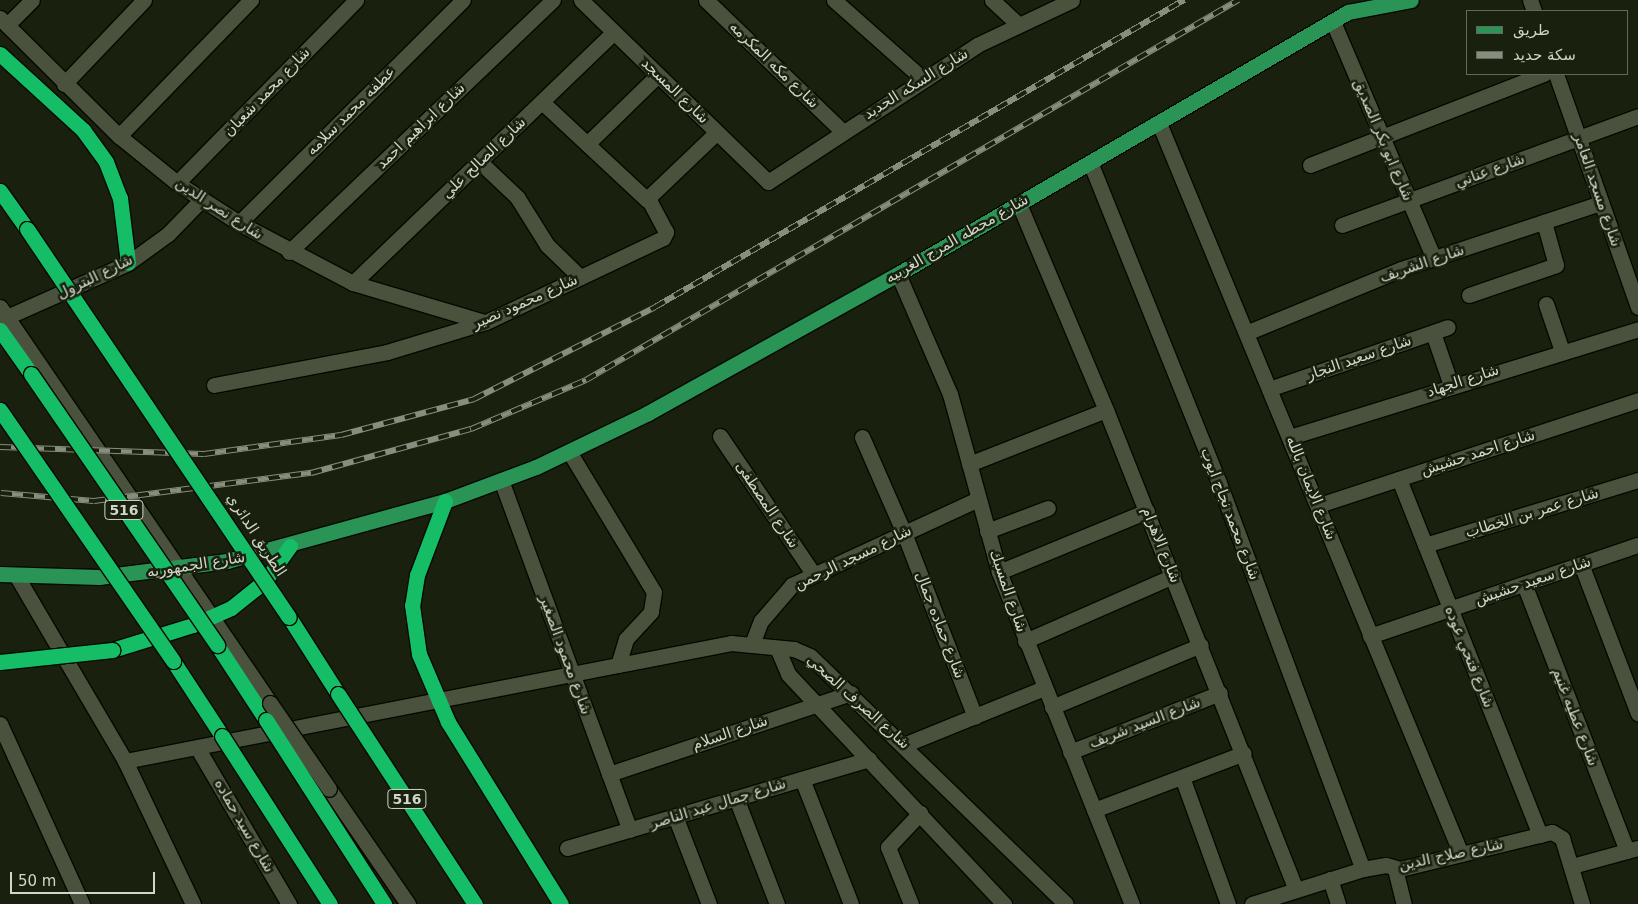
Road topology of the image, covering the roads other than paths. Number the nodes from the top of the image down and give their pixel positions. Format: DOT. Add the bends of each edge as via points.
graph roads {
  1 [pos="32,0"];
  2 [pos="144,0"];
  3 [pos="251,0"];
  4 [pos="356,0"];
  5 [pos="463,0"];
  6 [pos="553,0"];
  7 [pos="581,0"];
  8 [pos="706,0"];
  9 [pos="834,0"];
  10 [pos="992,0"];
  11 [pos="1072,0"];
  12 [pos="1372,0"];
  13 [pos="1411,0"];
  14 [pos="1348,12"];
  15 [pos="4,22"];
  16 [pos="1333,22"];
  17 [pos="1018,24"];
  18 [pos="614,32"];
  19 [pos="0,54"];
  20 [pos="658,75"];
  21 [pos="1541,75"];
  22 [pos="1556,75"];
  23 [pos="923,79"];
  24 [pos="64,84"];
  25 [pos="542,102"];
  26 [pos="1638,116"];
  27 [pos="1159,123"];
  28 [pos="842,131"];
  29 [pos="717,132"];
  30 [pos="1381,135"];
  31 [pos="119,136"];
  32 [pos="1579,139"];
  33 [pos="587,144"];
  34 [pos="481,162"];
  35 [pos="1090,162"];
  36 [pos="1310,165"];
  37 [pos="768,182"];
  38 [pos="177,183"];
  39 [pos="0,191"];
  40 [pos="202,199"];
  41 [pos="647,200"];
  42 [pos="1409,201"];
  43 [pos="1601,203"];
  44 [pos="1019,204"];
  45 [pos="1544,222"];
  46 [pos="239,223"];
  47 [pos="1342,225"];
  48 [pos="289,252"];
  49 [pos="1434,259"];
  50 [pos="128,263"];
  51 [pos="898,274"];
  52 [pos="580,277"];
  53 [pos="353,283"];
  54 [pos="1634,286"];
  55 [pos="1469,295"];
  56 [pos="1546,304"];
  57 [pos="0,307"];
  58 [pos="1638,307"];
  59 [pos="0,320"];
  60 [pos="486,322"];
  61 [pos="1448,327"];
  62 [pos="1638,328"];
  63 [pos="0,330"];
  64 [pos="1246,333"];
  65 [pos="1434,333"];
  66 [pos="1562,351"];
  67 [pos="214,385"];
  68 [pos="1451,385"];
  69 [pos="1269,389"];
  70 [pos="1638,400"];
  71 [pos="0,410"];
  72 [pos="1106,410"];
  73 [pos="720,436"];
  74 [pos="1290,437"];
  75 [pos="862,438"];
  76 [pos="570,452"];
  77 [pos="969,464"];
  78 [pos="1399,479"];
  79 [pos="501,480"];
  80 [pos="1638,480"];
  81 [pos="978,499"];
  82 [pos="445,501"];
  83 [pos="1319,505"];
  84 [pos="1048,508"];
  85 [pos="1147,511"];
  86 [pos="987,531"];
  87 [pos="904,533"];
  88 [pos="1638,544"];
  89 [pos="1426,545"];
  90 [pos="290,546"];
  91 [pos="1582,564"];
  92 [pos="999,572"];
  93 [pos="0,574"];
  94 [pos="814,575"];
  95 [pos="16,576"];
  96 [pos="1173,576"];
  97 [pos="1524,584"];
  98 [pos="1450,609"];
  99 [pos="1370,636"];
  100 [pos="1025,640"];
  101 [pos="752,644"];
  102 [pos="1201,645"];
  103 [pos="778,650"];
  104 [pos="0,662"];
  105 [pos="618,665"];
  106 [pos="572,676"];
  107 [pos="1044,688"];
  108 [pos="851,693"];
  109 [pos="1220,693"];
  110 [pos="436,700"];
  111 [pos="815,704"];
  112 [pos="1052,707"];
  113 [pos="1638,713"];
  114 [pos="975,716"];
  115 [pos="0,724"];
  116 [pos="906,744"];
  117 [pos="198,749"];
  118 [pos="1070,752"];
  119 [pos="1244,753"];
  120 [pos="869,759"];
  121 [pos="125,761"];
  122 [pos="609,774"];
  123 [pos="1182,777"];
  124 [pos="802,779"];
  125 [pos="736,798"];
  126 [pos="1094,810"];
  127 [pos="920,813"];
  128 [pos="675,816"];
  129 [pos="630,830"];
  130 [pos="1540,835"];
  131 [pos="567,848"];
  132 [pos="1632,850"];
  133 [pos="1460,854"];
  134 [pos="1572,866"];
  135 [pos="1363,869"];
  136 [pos="1395,869"];
  137 [pos="1330,879"];
  138 [pos="1296,890"];
  139 [pos="988,898"];
  140 [pos="1269,901"];
  141 [pos="82,904"];
  142 [pos="194,904"];
  143 [pos="289,904"];
  144 [pos="330,904"];
  145 [pos="384,904"];
  146 [pos="408,904"];
  147 [pos="475,904"];
  148 [pos="561,904"];
  149 [pos="709,904"];
  150 [pos="777,904"];
  151 [pos="851,904"];
  152 [pos="911,904"];
  153 [pos="1004,904"];
  154 [pos="1066,904"];
  155 [pos="1132,904"];
  156 [pos="1228,904"];
  157 [pos="1252,904"];
  158 [pos="1338,904"];
  159 [pos="1404,904"];
  160 [pos="1582,904"];
  1 -- 15 [label="street"];
  2 -- 24 [label="street"];
  3 -- 31 [label="street"];
  4 -- 38 [label="street, شارع محمد شعبان"];
  5 -- 46 [label="street, عطفه محمد سلامه"];
  6 -- 48 [label="street, شارع ابراهيم احمد"];
  7 -- 18 [label="street, شارع المسجد"];
  8 -- 28 [label="street, شارع مكه المكرمه"];
  9 -- 23 [label="street"];
  10 -- 17 [label="street"];
  11 -- 17 [label="street, شارع السكه الحديد"];
  12 -- 14 [label="street"];
  13 -- 14 [label="main road, شارع محطه المرج الغربيه"];
  14 -- 16 [label="main road, شارع محطه المرج الغربيه"];
  15 -- 24 [label="street, شارع نصر الدين"];
  16 -- 27 [label="main road, شارع محطه المرج الغربيه"];
  16 -- 30 [label="street, شارع ابو بكر الصديق"];
  17 -- 23 [label="street, شارع السكه الحديد"];
  18 -- 20 [label="street, شارع المسجد"];
  18 -- 25 [label="street, شارع الصالح علي"];
  19 -- 50 [label="highway" via="69,116 100,154 120,198"];
  20 -- 29 [label="street, شارع المسجد"];
  20 -- 33 [label="street"];
  21 -- 30 [label="street"];
  22 -- 32 [label="street, شارع مسجد العامر"];
  23 -- 28 [label="street, شارع السكه الحديد"];
  24 -- 31 [label="street, شارع نصر الدين"];
  25 -- 33 [label="street"];
  25 -- 34 [label="street, شارع الصالح علي"];
  26 -- 32 [label="street, شارع عناني"];
  27 -- 35 [label="main road, شارع محطه المرج الغربيه"];
  27 -- 64 [label="street, شارع الايمان بالله"];
  28 -- 37 [label="street, شارع السكه الحديد"];
  29 -- 37 [label="street, شارع المسجد"];
  29 -- 41 [label="street"];
  30 -- 36 [label="street"];
  30 -- 42 [label="street, شارع ابو بكر الصديق"];
  31 -- 38 [label="street, شارع نصر الدين"];
  32 -- 42 [label="street, شارع عناني"];
  32 -- 43 [label="street, شارع مسجد العامر"];
  33 -- 41 [label="street"];
  34 -- 52 [label="street" via="517,197 546,245"];
  34 -- 53 [label="street, شارع الصالح علي"];
  35 -- 44 [label="main road, شارع محطه المرج الغربيه"];
  35 -- 135 [label="street, شارع محمد نجاح ايوب" via="1218,480"];
  38 -- 40 [label="street, شارع نصر الدين"];
  39 -- 147 [label="highway, الطريق الدائري / 516, bridge" via="211,498"];
  40 -- 46 [label="street, شارع نصر الدين"];
  40 -- 50 [label="street, شارع البترول" via="168,234"];
  41 -- 52 [label="street, شارع محمود نصير" via="665,236"];
  42 -- 47 [label="street, شارع عناني"];
  42 -- 49 [label="street, شارع ابو بكر الصديق"];
  43 -- 45 [label="street, شارع الشريف"];
  43 -- 54 [label="street, شارع مسجد العامر"];
  44 -- 51 [label="main road, شارع محطه المرج الغربيه"];
  44 -- 72 [label="street, شارع الاهرام"];
  45 -- 49 [label="street, شارع الشريف"];
  45 -- 55 [label="street" via="1556,265"];
  46 -- 48 [label="street, شارع نصر الدين"];
  48 -- 53 [label="street, شارع نصر الدين"];
  49 -- 64 [label="street, شارع الشريف"];
  50 -- 59 [label="street, شارع البترول"];
  51 -- 76 [label="main road, شارع محطه المرج الغربيه"];
  51 -- 77 [label="street, شارع المسبك" via="950,394"];
  52 -- 60 [label="street, شارع محمود نصير"];
  53 -- 60 [label="street, شارع نصر الدين"];
  54 -- 58 [label="street, شارع مسجد العامر"];
  56 -- 66 [label="street"];
  57 -- 146 [label="street, bridge"];
  60 -- 67 [label="street, شارع محمود نصير" via="387,352"];
  61 -- 65 [label="street, شارع سعيد النجار"];
  62 -- 66 [label="street, شارع الجهاد"];
  63 -- 145 [label="highway, 516, bridge" via="217,645"];
  64 -- 69 [label="street, شارع الايمان بالله"];
  65 -- 68 [label="street"];
  65 -- 69 [label="street, شارع سعيد النجار"];
  66 -- 68 [label="street, شارع الجهاد"];
  68 -- 74 [label="street, شارع الجهاد"];
  69 -- 74 [label="street, شارع الايمان بالله"];
  70 -- 78 [label="street, شارع احمد حشيش"];
  71 -- 144 [label="highway, 516, bridge" via="120,579"];
  72 -- 77 [label="street"];
  72 -- 85 [label="street, شارع الاهرام"];
  73 -- 94 [label="street, شارع المصطفى"];
  74 -- 83 [label="street, شارع الايمان بالله"];
  75 -- 87 [label="street, شارع حماده جمال"];
  76 -- 79 [label="main road, شارع محطه المرج الغربيه"];
  76 -- 105 [label="street" via="654,592 651,612 626,639"];
  77 -- 81 [label="street, شارع المسبك"];
  78 -- 83 [label="street, شارع احمد حشيش"];
  78 -- 89 [label="street, شارع فتحي عوده"];
  79 -- 82 [label="main road, شارع الجمهوريه"];
  79 -- 106 [label="street, شارع محمود الصغير"];
  80 -- 89 [label="street, شارع عمر بن الخطاب"];
  81 -- 86 [label="street, شارع المسبك"];
  81 -- 87 [label="street, شارع مسجد الرحمن"];
  82 -- 90 [label="main road, شارع الجمهوريه"];
  82 -- 110 [label="highway" via="417,575 412,605 412,630"];
  83 -- 99 [label="street, شارع الايمان بالله"];
  84 -- 86 [label="street"];
  85 -- 92 [label="street"];
  85 -- 96 [label="street, شارع الاهرام"];
  86 -- 92 [label="street, شارع المسبك"];
  87 -- 94 [label="street, شارع مسجد الرحمن"];
  87 -- 114 [label="street, شارع حماده جمال"];
  88 -- 91 [label="street, شارع سعيد حشيش"];
  89 -- 98 [label="street, شارع فتحي عوده"];
  90 -- 95 [label="main road, شارع الجمهوريه" via="164,572 99,577"];
  90 -- 104 [label="highway, bridge" via="264,581 231,608 192,626 112,650"];
  91 -- 97 [label="street, شارع سعيد حشيش"];
  91 -- 113 [label="street"];
  92 -- 100 [label="street, شارع المسبك"];
  93 -- 95 [label="main road, شارع الجمهوريه"];
  94 -- 101 [label="street, شارع مسجد الرحمن" via="776,600"];
  95 -- 121 [label="street"];
  96 -- 100 [label="street"];
  96 -- 102 [label="street, شارع الاهرام"];
  97 -- 98 [label="street, شارع سعيد حشيش"];
  97 -- 132 [label="street, شارع عطيه غنيم"];
  98 -- 99 [label="street, شارع سعيد حشيش"];
  98 -- 130 [label="street, شارع فتحي عوده"];
  99 -- 133 [label="street, شارع الايمان بالله"];
  100 -- 107 [label="street, شارع المسبك"];
  101 -- 103 [label="street"];
  101 -- 105 [label="street" via="710,645"];
  102 -- 109 [label="street, شارع الاهرام"];
  102 -- 112 [label="street"];
  103 -- 108 [label="street, شارع الصرف الصحي" via="794,649 810,656"];
  103 -- 111 [label="street, شارع الصرف الصحي" via="788,674"];
  105 -- 106 [label="street"];
  106 -- 110 [label="street"];
  106 -- 122 [label="street, شارع محمود الصغير"];
  107 -- 112 [label="street, شارع المسبك"];
  107 -- 114 [label="street"];
  108 -- 111 [label="street, شارع السلام"];
  108 -- 116 [label="street, شارع الصرف الصحي"];
  109 -- 118 [label="street, شارع السيد شريف"];
  109 -- 119 [label="street, شارع الاهرام"];
  110 -- 117 [label="street"];
  110 -- 148 [label="highway"];
  111 -- 120 [label="street, شارع الصرف الصحي"];
  111 -- 122 [label="street, شارع السلام"];
  112 -- 118 [label="street, شارع المسبك"];
  114 -- 116 [label="street"];
  115 -- 141 [label="street"];
  116 -- 154 [label="street, شارع الصرف الصحي"];
  117 -- 121 [label="street"];
  117 -- 143 [label="street, شارع سيد حماده"];
  118 -- 126 [label="street, شارع المسبك"];
  119 -- 123 [label="street"];
  119 -- 138 [label="street, شارع الاهرام"];
  120 -- 124 [label="street, شارع جمال عبد الناصر"];
  120 -- 127 [label="street, شارع الصرف الصحي"];
  121 -- 142 [label="street"];
  122 -- 129 [label="street, شارع محمود الصغير"];
  123 -- 126 [label="street"];
  123 -- 156 [label="street"];
  124 -- 125 [label="street, شارع جمال عبد الناصر"];
  124 -- 151 [label="street"];
  125 -- 128 [label="street, شارع جمال عبد الناصر"];
  125 -- 150 [label="street"];
  126 -- 155 [label="street, شارع المسبك"];
  127 -- 139 [label="street, شارع الصرف الصحي"];
  127 -- 152 [label="street" via="888,847"];
  128 -- 129 [label="street, شارع جمال عبد الناصر"];
  128 -- 149 [label="street"];
  129 -- 131 [label="street, شارع جمال عبد الناصر"];
  130 -- 133 [label="street, شارع صلاح الدين"];
  130 -- 134 [label="street, شارع صلاح الدين" via="1560,834"];
  132 -- 134 [label="street"];
  133 -- 136 [label="street, شارع صلاح الدين"];
  134 -- 160 [label="street"];
  135 -- 136 [label="street, شارع صلاح الدين" via="1386,865"];
  135 -- 137 [label="street, شارع صلاح الدين"];
  136 -- 159 [label="street"];
  137 -- 138 [label="street, شارع صلاح الدين"];
  137 -- 158 [label="street"];
  138 -- 140 [label="street, شارع صلاح الدين"];
  139 -- 153 [label="street, شارع الصرف الصحي"];
  140 -- 157 [label="street, شارع صلاح الدين"];
}
